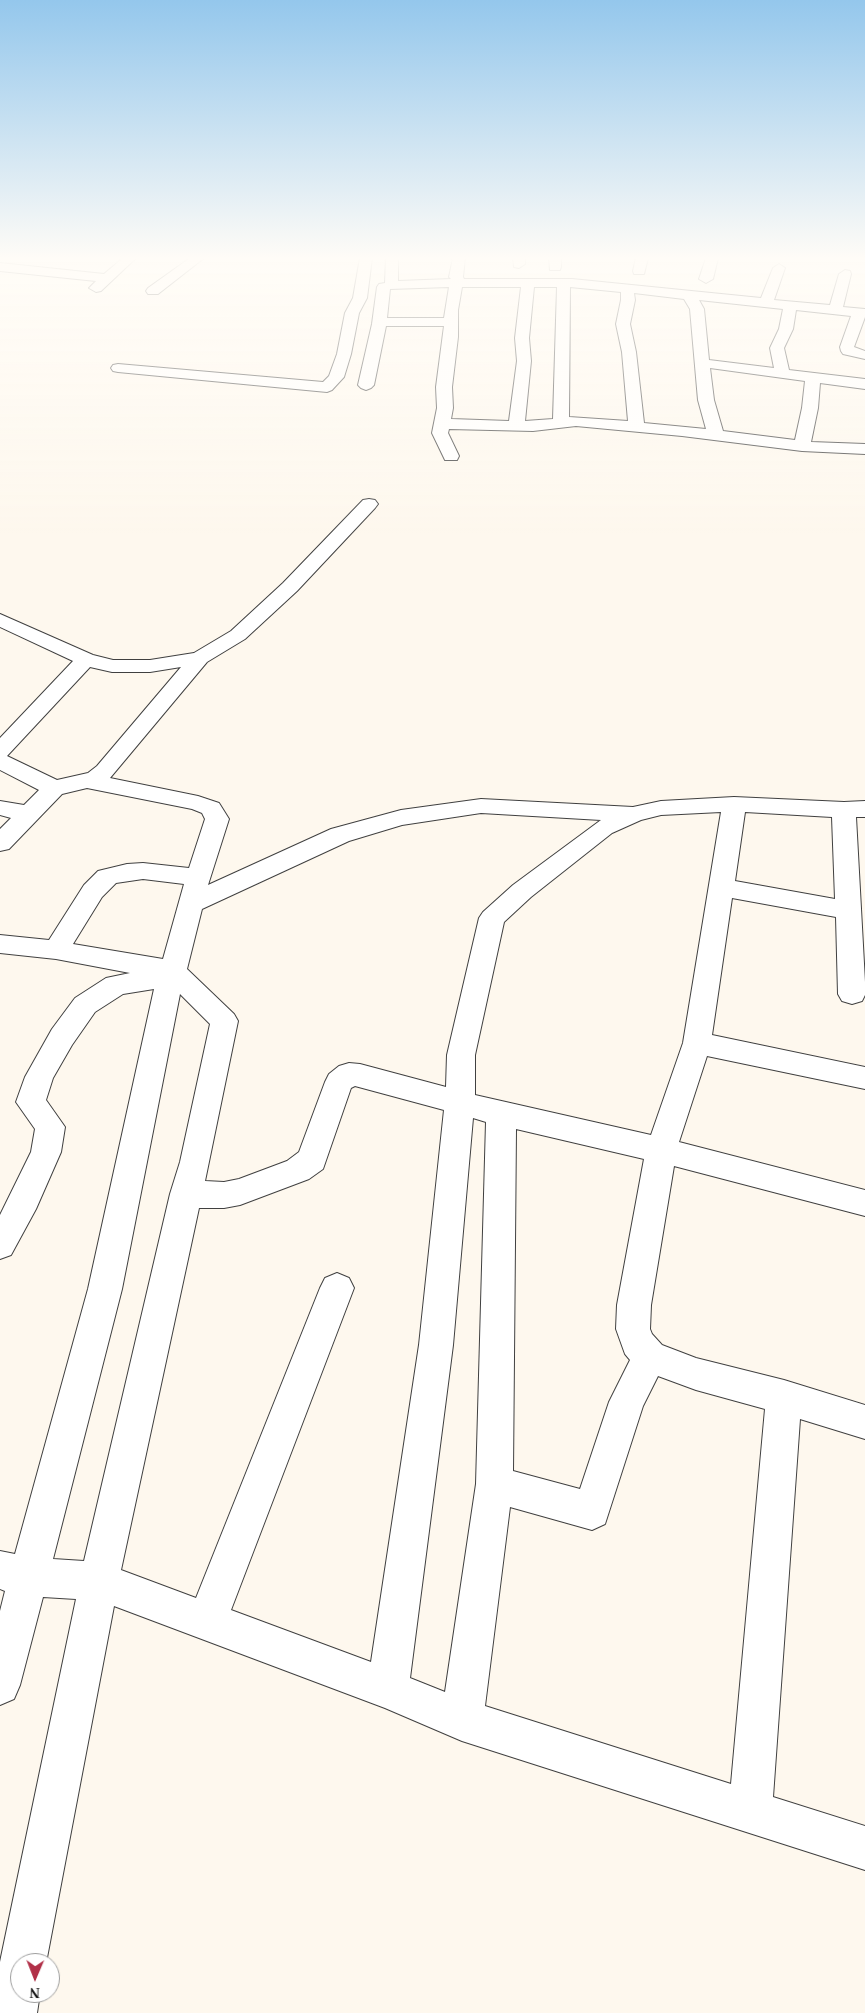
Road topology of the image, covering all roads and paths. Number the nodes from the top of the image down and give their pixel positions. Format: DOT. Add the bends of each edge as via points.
graph roads {
  1 [pos="344,352"];
  2 [pos="373,352"];
  3 [pos="448,352"];
  4 [pos="523,352"];
  5 [pos="561,352"];
  6 [pos="629,352"];
  7 [pos="701,352"];
  8 [pos="778,352"];
  9 [pos="852,352"];
  10 [pos="865,355"];
  11 [pos="702,363"];
  12 [pos="733,367"];
  13 [pos="118,368"];
  14 [pos="782,372"];
  15 [pos="813,378"];
  16 [pos="865,384"];
  17 [pos="366,385"];
  18 [pos="711,417"];
  19 [pos="561,423"];
  20 [pos="442,424"];
  21 [pos="517,426"];
  22 [pos="637,427"];
  23 [pos="716,435"];
  24 [pos="802,446"];
  25 [pos="865,449"];
  26 [pos="451,456"];
  27 [pos="369,504"];
  28 [pos="0,620"];
  29 [pos="200,658"];
  30 [pos="86,660"];
  31 [pos="0,751"];
  32 [pos="0,761"];
  33 [pos="88,781"];
  34 [pos="54,788"];
  35 [pos="734,804"];
  36 [pos="0,808"];
  37 [pos="854,810"];
  38 [pos="28,813"];
  39 [pos="634,814"];
  40 [pos="0,843"];
  41 [pos="198,877"];
  42 [pos="720,887"];
  43 [pos="192,903"];
  44 [pos="848,910"];
  45 [pos="0,944"];
  46 [pos="56,950"];
  47 [pos="172,974"];
  48 [pos="852,994"];
  49 [pos="697,1043"];
  50 [pos="865,1078"];
  51 [pos="460,1103"];
  52 [pos="500,1114"];
  53 [pos="661,1150"];
  54 [pos="186,1194"];
  55 [pos="865,1203"];
  56 [pos="0,1246"];
  57 [pos="337,1288"];
  58 [pos="650,1357"];
  59 [pos="784,1397"];
  60 [pos="865,1422"];
  61 [pos="494,1484"];
  62 [pos="14,1573"];
  63 [pos="99,1581"];
  64 [pos="207,1620"];
  65 [pos="0,1685"];
  66 [pos="388,1688"];
  67 [pos="462,1720"];
  68 [pos="750,1812"];
  69 [pos="865,1848"];
  70 [pos="25,1953"];
  1 -- 13 [label="street" via="336,377 327,387"];
  2 -- 17 [label="street"];
  3 -- 20 [label="street"];
  4 -- 21 [label="street"];
  5 -- 19 [label="street"];
  6 -- 22 [label="street"];
  7 -- 11 [label="street"];
  8 -- 14 [label="street"];
  9 -- 10 [label="street"];
  11 -- 12 [label="street"];
  11 -- 18 [label="street"];
  12 -- 14 [label="street"];
  12 -- 18 [label="street"];
  14 -- 15 [label="street"];
  15 -- 16 [label="street"];
  15 -- 24 [label="street"];
  18 -- 23 [label="street"];
  19 -- 21 [label="street"];
  19 -- 22 [label="street" via="576,421"];
  20 -- 21 [label="street"];
  20 -- 26 [label="street" via="440,433"];
  22 -- 23 [label="street"];
  23 -- 24 [label="street"];
  24 -- 25 [label="street"];
  27 -- 29 [label="street" via="238,636"];
  28 -- 30 [label="street"];
  29 -- 30 [label="street" via="141,666 112,666"];
  29 -- 33 [label="street" via="105,771"];
  30 -- 31 [label="street"];
  32 -- 34 [label="street"];
  33 -- 34 [label="street"];
  33 -- 41 [label="street" via="211,808 217,819"];
  34 -- 38 [label="street"];
  35 -- 37 [label="street"];
  35 -- 39 [label="street" via="661,808"];
  35 -- 42 [label="street"];
  36 -- 38 [label="street"];
  37 -- 44 [label="street"];
  38 -- 40 [label="street"];
  39 -- 43 [label="street" via="481,806 402,818 340,835"];
  39 -- 51 [label="street" via="604,828 492,918 462,1056"];
  41 -- 43 [label="street"];
  41 -- 46 [label="street" via="143,871 107,877 93,891"];
  42 -- 44 [label="street"];
  42 -- 49 [label="street"];
  43 -- 47 [label="street"];
  44 -- 48 [label="street"];
  45 -- 46 [label="street"];
  46 -- 47 [label="street"];
  47 -- 54 [label="street" via="224,1021"];
  47 -- 56 [label="street" via="116,985 85,1005 62,1037 39,1077 31,1102 50,1127 46,1152"];
  47 -- 62 [label="street" via="105,1289"];
  49 -- 50 [label="street"];
  49 -- 53 [label="street"];
  51 -- 52 [label="street"];
  51 -- 54 [label="street" via="348,1074 339,1082 312,1160 298,1170 240,1192"];
  51 -- 66 [label="street" via="436,1345"];
  52 -- 53 [label="street"];
  52 -- 61 [label="street"];
  53 -- 55 [label="street"];
  53 -- 58 [label="street" via="634,1305 633,1329 637,1343"];
  54 -- 63 [label="street"];
  57 -- 64 [label="street"];
  58 -- 59 [label="street" via="696,1374"];
  58 -- 61 [label="street" via="627,1402 592,1511"];
  59 -- 60 [label="street"];
  59 -- 68 [label="street"];
  61 -- 67 [label="street"];
  62 -- 63 [label="street"];
  62 -- 65 [label="street"];
  63 -- 64 [label="street"];
  63 -- 70 [label="street"];
  64 -- 66 [label="street"];
  66 -- 67 [label="street"];
  67 -- 68 [label="street"];
  68 -- 69 [label="street"];
}
